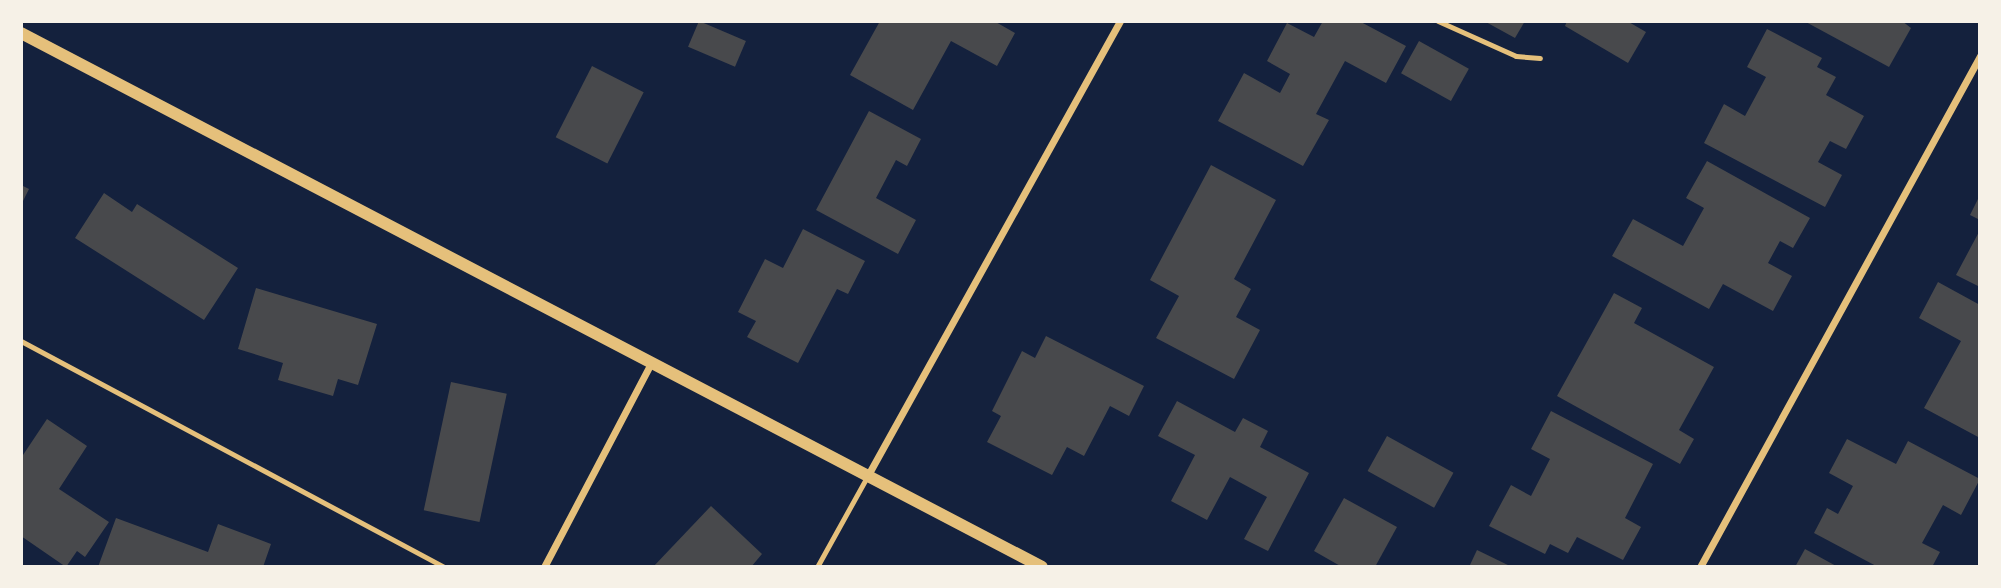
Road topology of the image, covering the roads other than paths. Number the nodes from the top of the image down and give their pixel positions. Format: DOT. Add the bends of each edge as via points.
graph roads {
  1 [pos="1120,21"];
  2 [pos="1438,21"];
  3 [pos="21,33"];
  4 [pos="1980,56"];
  5 [pos="1540,58"];
  6 [pos="21,341"];
  7 [pos="652,363"];
  8 [pos="868,475"];
  9 [pos="444,567"];
  10 [pos="544,567"];
  11 [pos="817,567"];
  12 [pos="1042,567"];
  13 [pos="1700,567"];
  1 -- 8 [label="street"];
  2 -- 5 [label="lane" via="1516,56"];
  3 -- 7 [label="street"];
  4 -- 13 [label="street"];
  6 -- 9 [label="lane"];
  7 -- 8 [label="street"];
  7 -- 10 [label="street"];
  8 -- 11 [label="lane"];
  8 -- 12 [label="street"];
}
